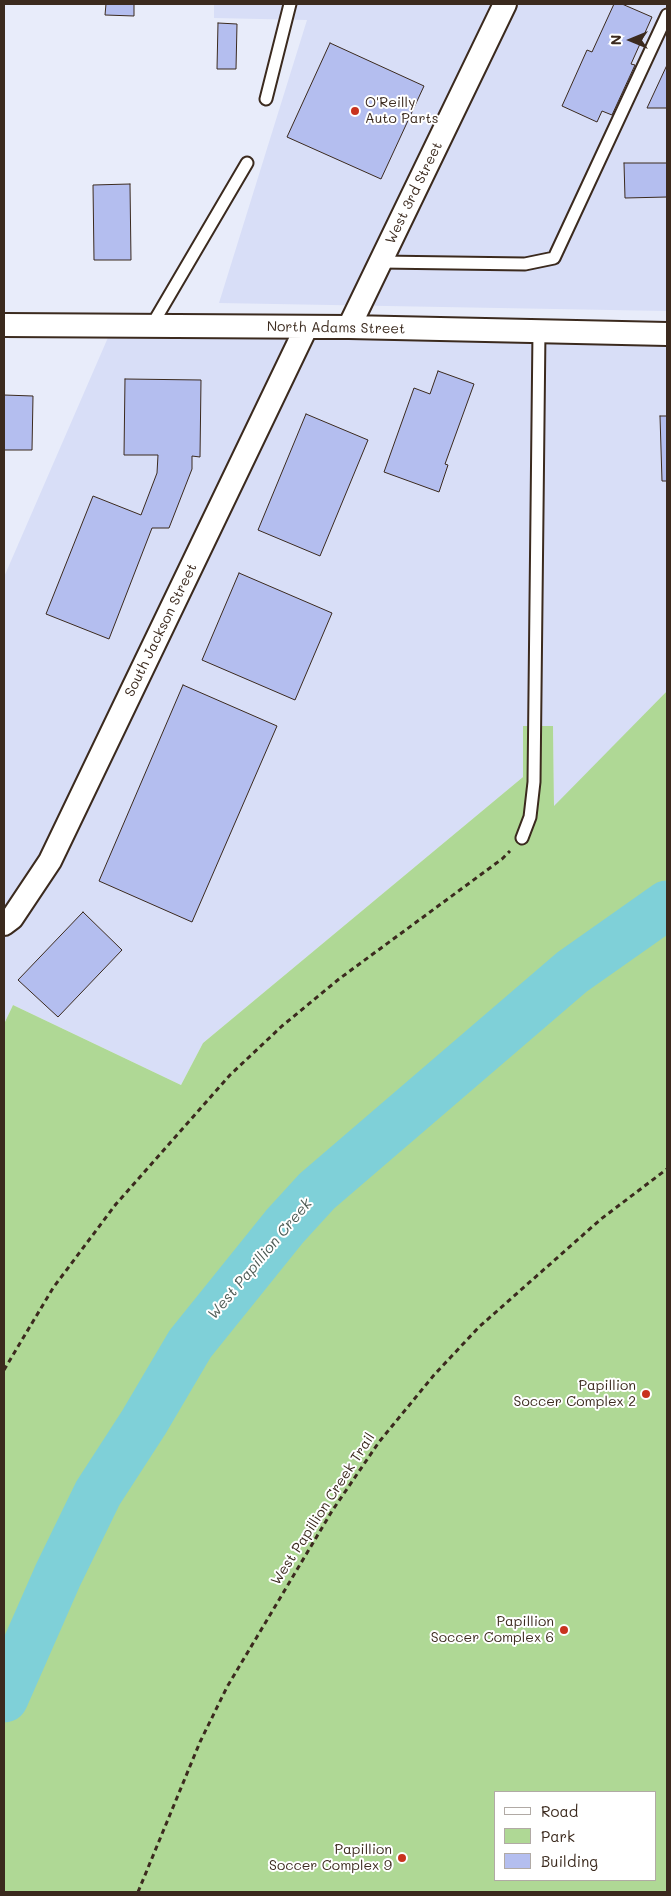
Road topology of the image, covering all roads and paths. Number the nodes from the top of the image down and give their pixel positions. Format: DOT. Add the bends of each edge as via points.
graph roads {
  1 [pos="290,4"];
  2 [pos="505,4"];
  3 [pos="667,15"];
  4 [pos="266,99"];
  5 [pos="247,163"];
  6 [pos="381,262"];
  7 [pos="4,325"];
  8 [pos="152,325"];
  9 [pos="306,328"];
  10 [pos="349,328"];
  11 [pos="539,331"];
  12 [pos="667,334"];
  13 [pos="522,838"];
  14 [pos="4,924"];
  15 [pos="667,1169"];
  16 [pos="4,1370"];
  17 [pos="138,1892"];
  1 -- 4 [label="lane"];
  2 -- 6 [label="street, West 3rd Street"];
  3 -- 6 [label="lane" via="554,258 525,264"];
  5 -- 8 [label="lane"];
  6 -- 10 [label="street, West 3rd Street"];
  7 -- 8 [label="street, North Adams Street"];
  8 -- 9 [label="street, North Adams Street"];
  9 -- 10 [label="street, North Adams Street"];
  9 -- 14 [label="street, South Jackson Street" via="50,862 12,918"];
  10 -- 11 [label="street, North Adams Street"];
  11 -- 12 [label="street, North Adams Street"];
  11 -- 13 [label="lane" via="534,782 530,817"];
  13 -- 16 [label="path" via="502,859 339,979 230,1075 116,1204 53,1288"];
  15 -- 17 [label="path, West Papillion Creek Trail" via="601,1219 486,1320 434,1375 379,1442 327,1519 227,1687 200,1742"];
}
